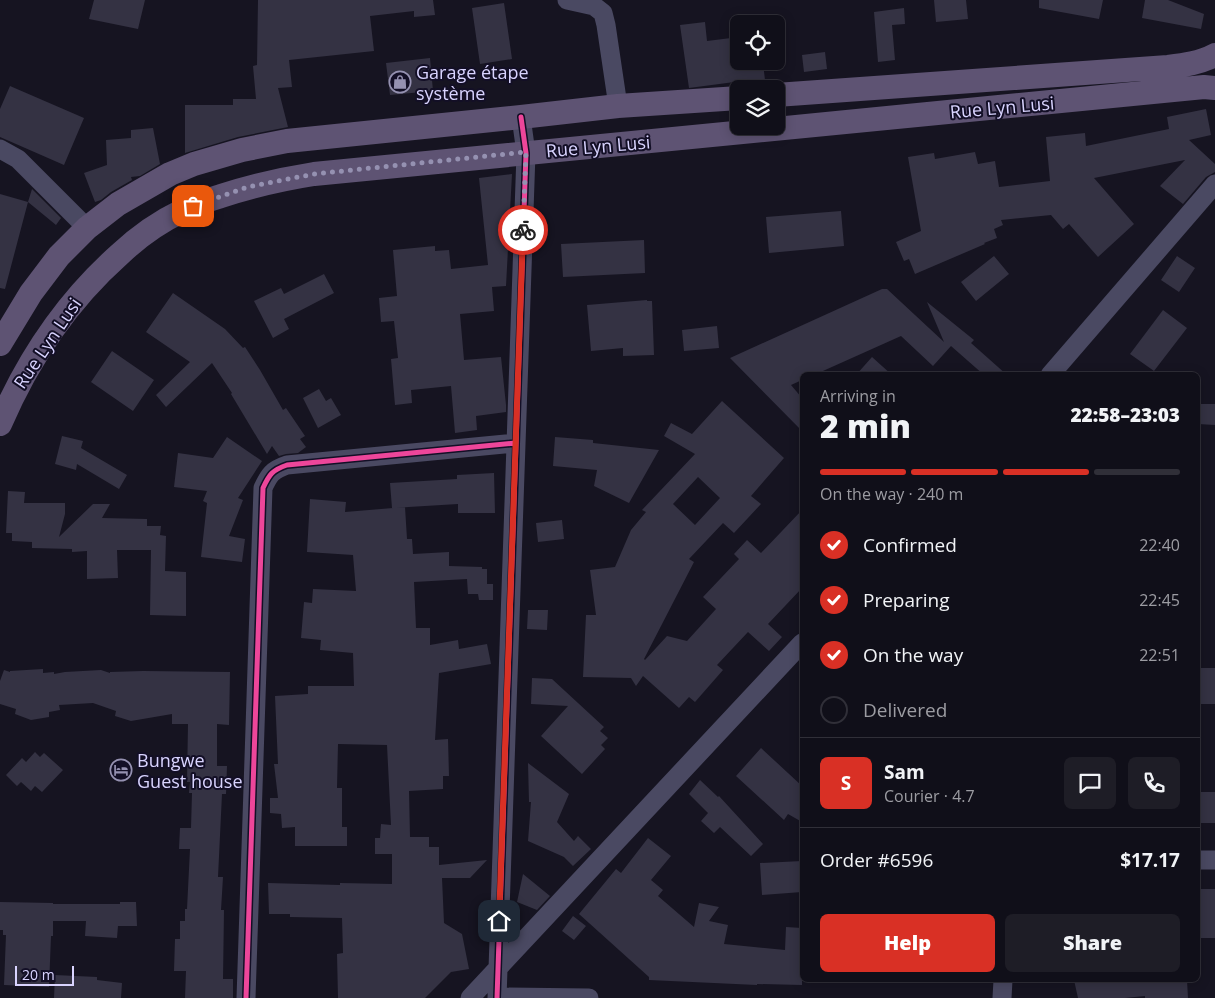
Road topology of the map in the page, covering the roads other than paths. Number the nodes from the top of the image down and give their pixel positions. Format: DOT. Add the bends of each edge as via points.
graph roads {
  1 [pos="567,0"];
  2 [pos="1215,55"];
  3 [pos="1215,88"];
  4 [pos="785,94"];
  5 [pos="730,99"];
  6 [pos="618,106"];
  7 [pos="521,117"];
  8 [pos="0,149"];
  9 [pos="526,152"];
  10 [pos="1215,184"];
  11 [pos="86,228"];
  12 [pos="0,344"];
  13 [pos="1053,372"];
  14 [pos="0,424"];
  15 [pos="516,444"];
  16 [pos="800,645"];
  17 [pos="1200,860"];
  18 [pos="1215,860"];
  19 [pos="499,967"];
  20 [pos="1003,982"];
  21 [pos="497,997"];
  22 [pos="246,998"];
  23 [pos="470,998"];
  24 [pos="589,998"];
  25 [pos="1002,998"];
  1 -- 6 [label="street" via="594,6 603,13"];
  2 -- 4 [label="main road, Rue Lyn Lusi" via="1201,62 1168,67"];
  3 -- 9 [label="main road, Rue Lyn Lusi"];
  5 -- 6 [label="main road, Rue Lyn Lusi"];
  6 -- 7 [label="main road, Rue Lyn Lusi"];
  7 -- 9 [label="street"];
  7 -- 11 [label="main road, Rue Lyn Lusi" via="288,141 242,150 170,174 118,204"];
  8 -- 11 [label="street" via="18,159"];
  9 -- 14 [label="main road, Rue Lyn Lusi" via="300,176 248,187 182,210 134,242 85,288 39,348"];
  9 -- 15 [label="street"];
  10 -- 13 [label="street"];
  11 -- 12 [label="main road, Rue Lyn Lusi" via="59,256 31,293"];
  15 -- 19 [label="street"];
  15 -- 22 [label="street" via="287,465 277,468 268,477 263,488"];
  16 -- 19 [label="street"];
  17 -- 18 [label="street"];
  19 -- 21 [label="street"];
  19 -- 23 [label="street"];
  20 -- 25 [label="street"];
  21 -- 24 [label="street"];
}
